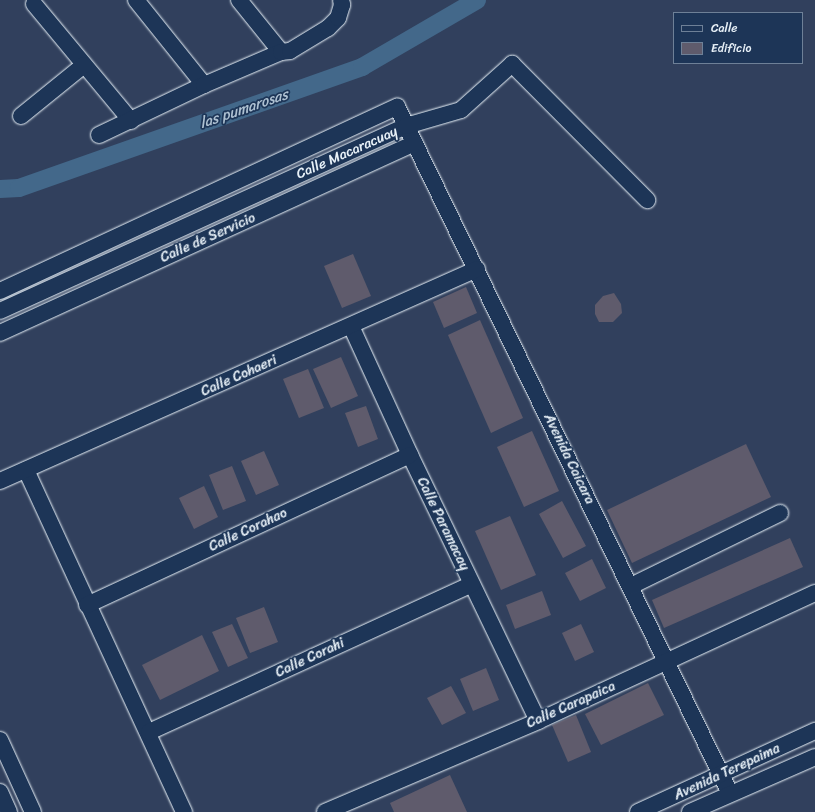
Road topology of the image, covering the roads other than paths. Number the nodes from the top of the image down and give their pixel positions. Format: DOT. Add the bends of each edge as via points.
graph roads {
  1 [pos="136,0"];
  2 [pos="239,0"];
  3 [pos="341,0"];
  4 [pos="34,4"];
  5 [pos="281,52"];
  6 [pos="84,64"];
  7 [pos="204,85"];
  8 [pos="21,116"];
  9 [pos="130,120"];
  10 [pos="406,126"];
  11 [pos="99,135"];
  12 [pos="415,143"];
  13 [pos="647,200"];
  14 [pos="477,269"];
  15 [pos="0,291"];
  16 [pos="0,311"];
  17 [pos="351,326"];
  18 [pos="0,333"];
  19 [pos="410,455"];
  20 [pos="26,470"];
  21 [pos="0,482"];
  22 [pos="780,513"];
  23 [pos="472,584"];
  24 [pos="631,586"];
  25 [pos="815,593"];
  26 [pos="87,605"];
  27 [pos="668,661"];
  28 [pos="538,721"];
  29 [pos="815,731"];
  30 [pos="149,732"];
  31 [pos="0,740"];
  32 [pos="815,757"];
  33 [pos="722,774"];
  34 [pos="0,792"];
  35 [pos="730,793"];
  36 [pos="9,812"];
  37 [pos="33,812"];
  38 [pos="184,812"];
  39 [pos="325,812"];
  40 [pos="638,812"];
  41 [pos="690,812"];
  1 -- 7 [label="street"];
  2 -- 5 [label="street"];
  3 -- 5 [label="street" via="338,18 328,28 290,51"];
  4 -- 6 [label="street"];
  5 -- 7 [label="street"];
  6 -- 8 [label="street"];
  6 -- 9 [label="street"];
  7 -- 9 [label="street"];
  9 -- 11 [label="street"];
  10 -- 12 [label="street, Avenida Caicara"];
  10 -- 13 [label="street" via="461,110 512,64"];
  10 -- 15 [label="street, Calle Macaracuay" via="397,107"];
  10 -- 16 [label="street, Calle Macaracuay"];
  12 -- 14 [label="street, Avenida Caicara"];
  12 -- 18 [label="street, Calle de Servicio"];
  14 -- 17 [label="street, Calle Cohaeri"];
  14 -- 24 [label="street, Avenida Caicara"];
  17 -- 19 [label="street, Calle Paramacay"];
  17 -- 20 [label="street, Calle Cohaeri"];
  19 -- 23 [label="street, Calle Paramacay"];
  19 -- 26 [label="street, Calle Corahao"];
  20 -- 21 [label="street, Calle Cohaeri"];
  20 -- 26 [label="street"];
  22 -- 24 [label="street"];
  23 -- 28 [label="street, Calle Paramacay"];
  23 -- 30 [label="street, Calle Corahi"];
  24 -- 27 [label="street, Avenida Caicara"];
  25 -- 27 [label="street, Calle Carapaica"];
  26 -- 30 [label="street"];
  27 -- 28 [label="street, Calle Carapaica"];
  27 -- 33 [label="street, Avenida Caicara"];
  28 -- 39 [label="street, Calle Carapaica"];
  29 -- 33 [label="street, Avenida Terepaima"];
  30 -- 38 [label="street"];
  31 -- 37 [label="street"];
  32 -- 35 [label="street, Avenida Terepaima"];
  33 -- 35 [label="street, Avenida Caicara"];
  33 -- 40 [label="street, Avenida Terepaima"];
  34 -- 36 [label="street"];
  35 -- 41 [label="street, Avenida Terepaima"];
}
